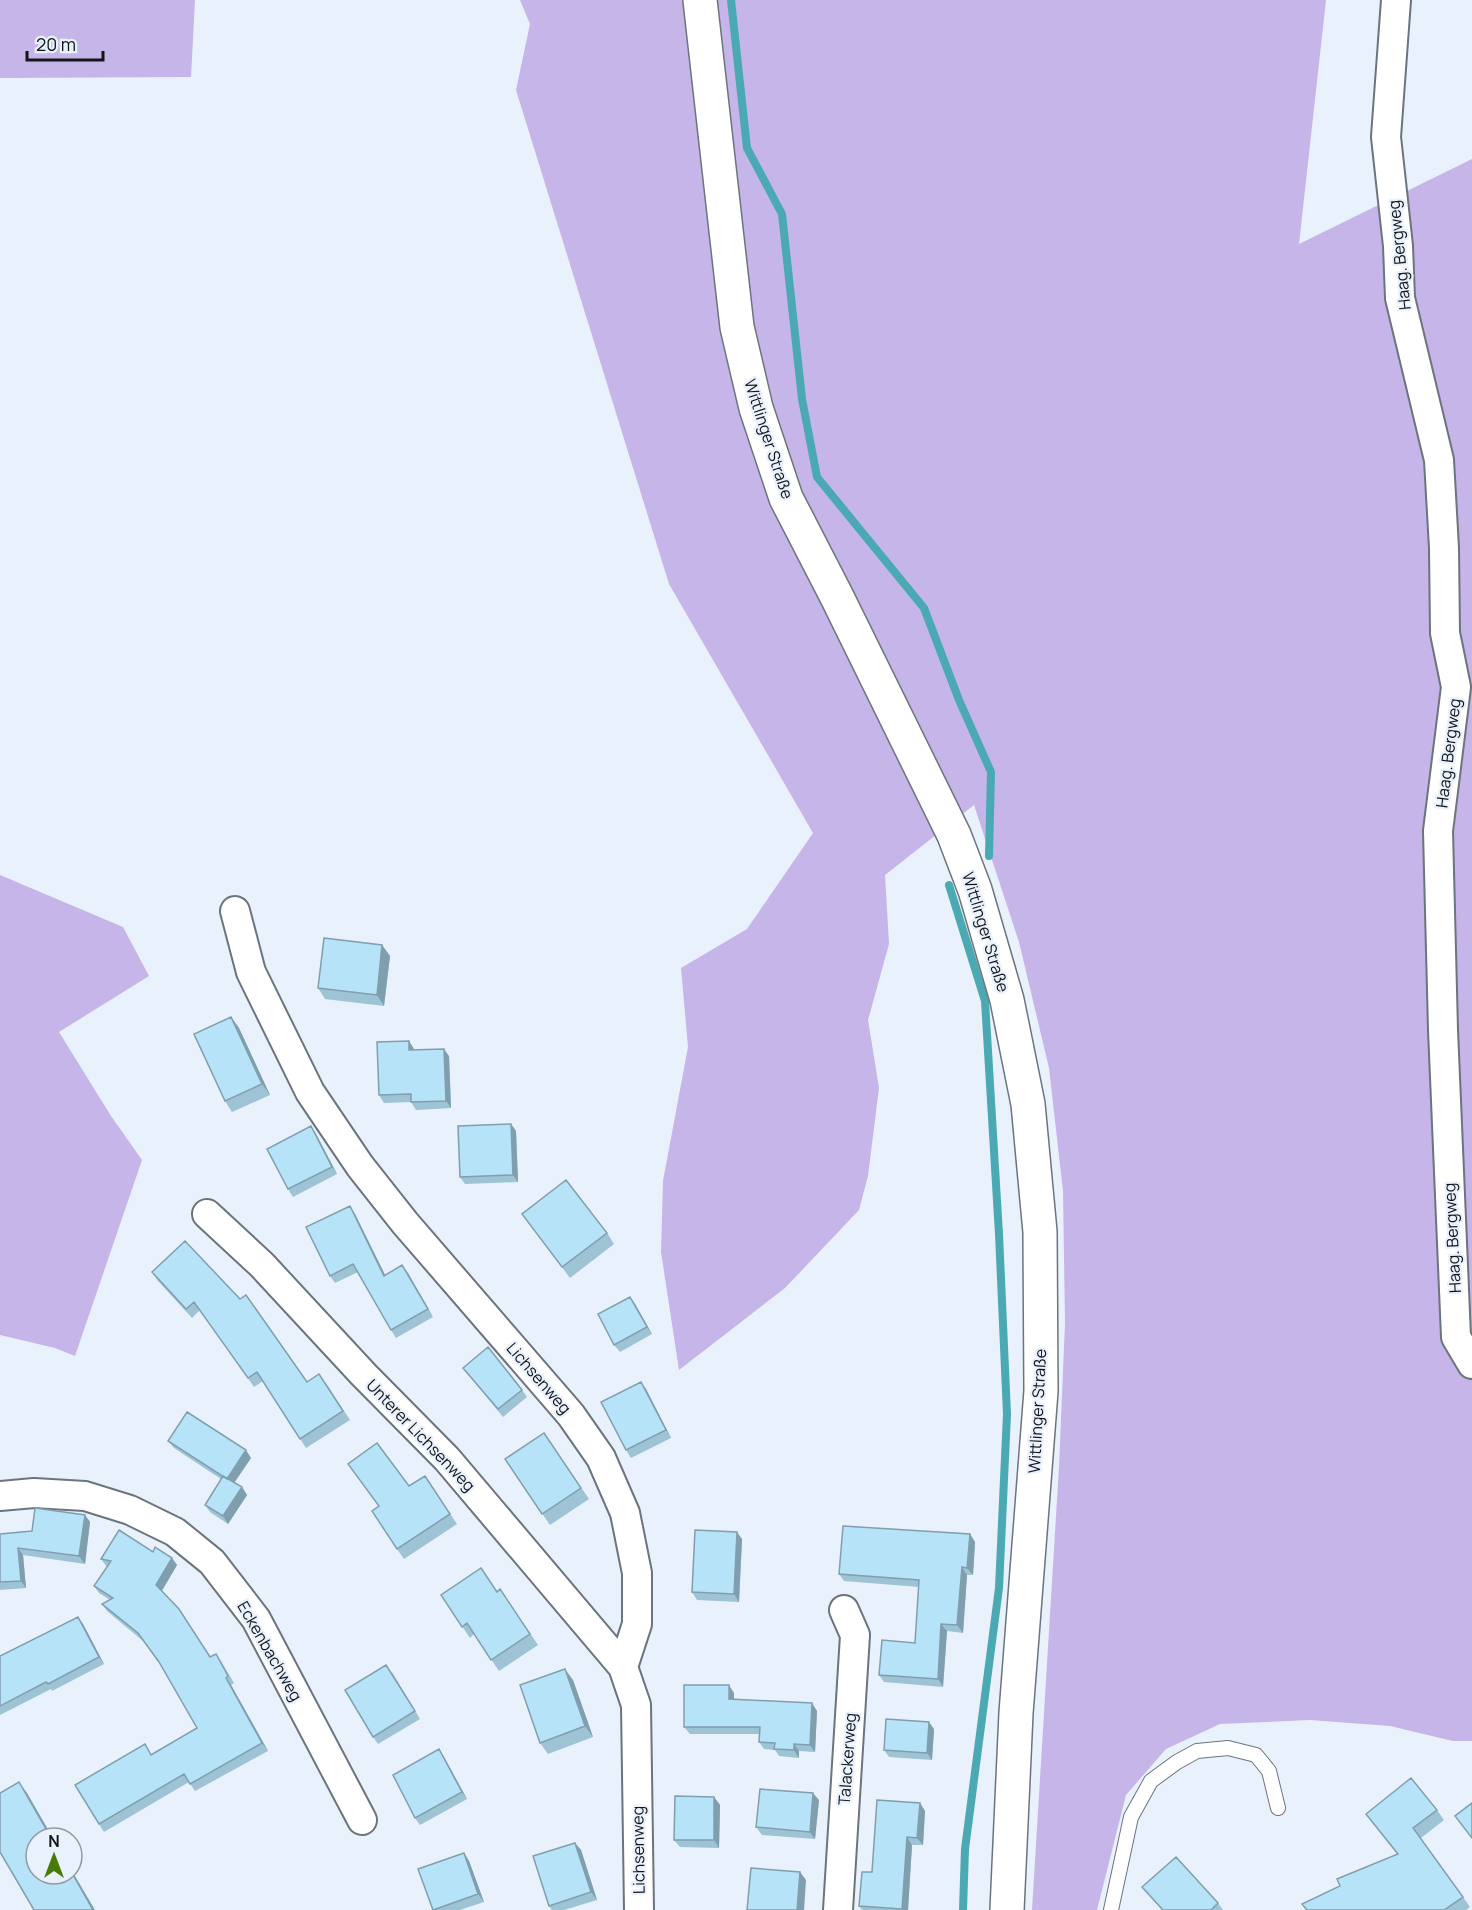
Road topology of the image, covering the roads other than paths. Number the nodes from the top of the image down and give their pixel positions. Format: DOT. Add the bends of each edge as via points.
graph roads {
  1 [pos="700,0"];
  2 [pos="1396,0"];
  3 [pos="235,911"];
  4 [pos="207,1214"];
  5 [pos="1472,1364"];
  6 [pos="0,1496"];
  7 [pos="844,1610"];
  8 [pos="623,1667"];
  9 [pos="1278,1808"];
  10 [pos="362,1820"];
  11 [pos="639,1910"];
  12 [pos="837,1910"];
  13 [pos="1007,1910"];
  14 [pos="1111,1910"];
  1 -- 13 [label="street, Wittlinger Straße" via="737,327 756,408 786,498 954,836 975,890 1008,1000 1028,1104 1040,1232 1041,1391 1016,1713"];
  2 -- 5 [label="street, Haag. Bergweg" via="1386,137 1400,298 1439,460 1445,633 1456,687 1438,831 1456,1337"];
  3 -- 8 [label="street, Lichsenweg" via="251,972 310,1092 405,1223 571,1415 601,1458 625,1513 637,1573 637,1624"];
  4 -- 8 [label="street, Unterer Lichsenweg" via="262,1265 447,1459"];
  6 -- 10 [label="street, Eckenbachweg" via="85,1496 130,1510 175,1532 212,1562 256,1620"];
  7 -- 12 [label="street, Talackerweg" via="855,1635"];
  8 -- 11 [label="street, Lichsenweg" via="636,1705"];
  9 -- 14 [label="lane" via="1269,1771 1256,1755 1228,1748 1197,1751 1177,1762 1151,1781 1131,1817"];
}
